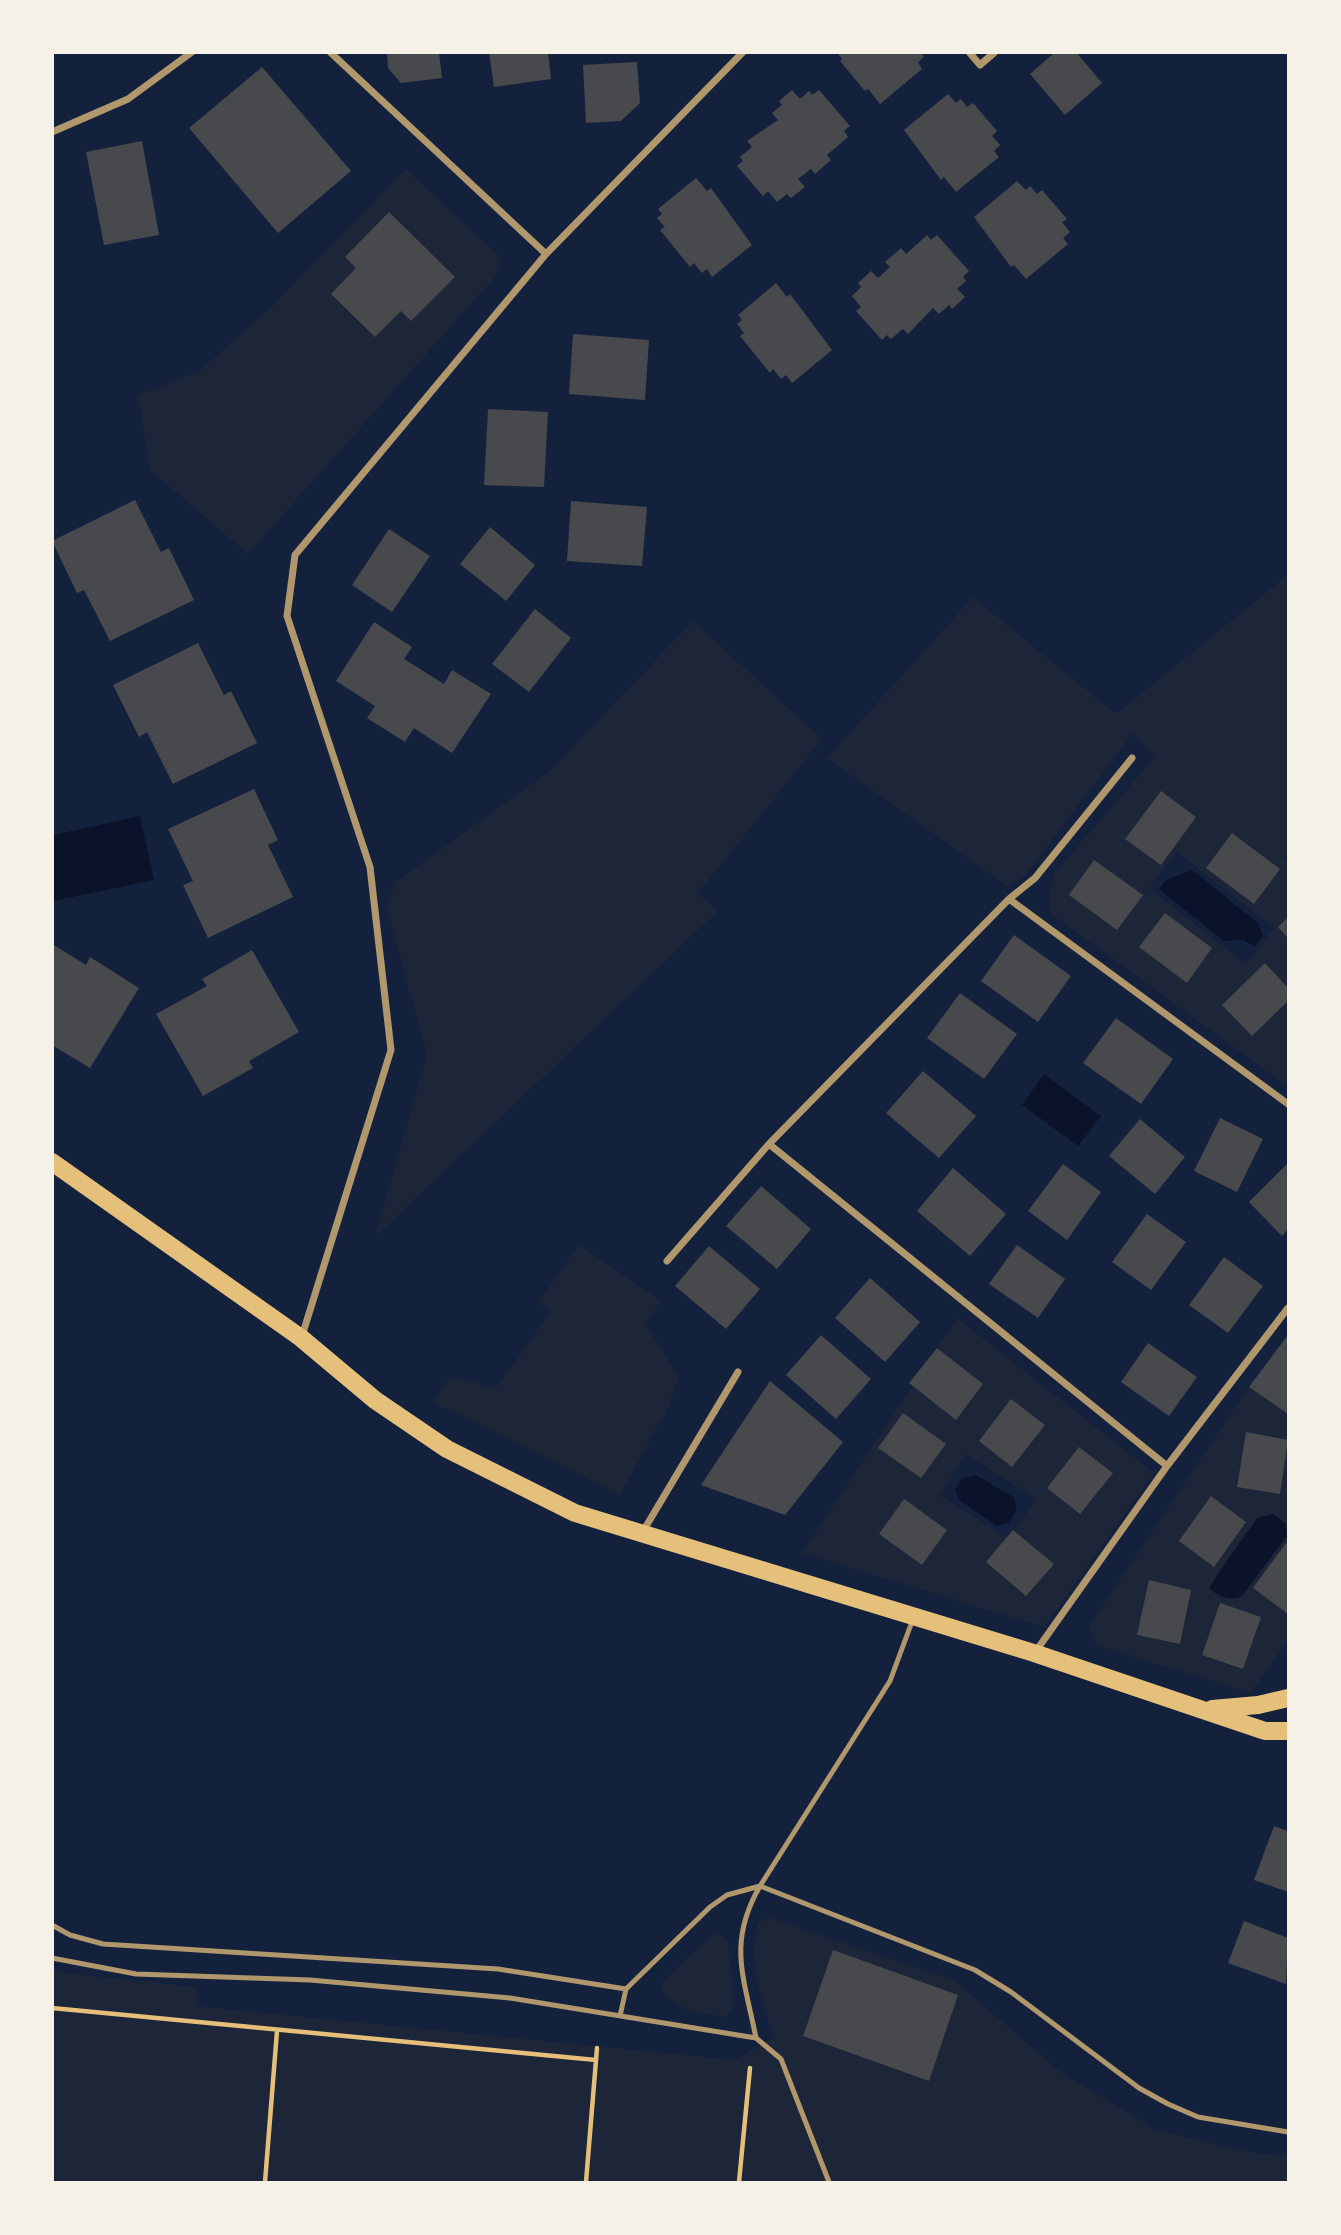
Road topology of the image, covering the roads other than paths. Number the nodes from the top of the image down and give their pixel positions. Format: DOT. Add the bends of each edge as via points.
graph roads {
  1 [pos="192,52"];
  2 [pos="330,52"];
  3 [pos="743,52"];
  4 [pos="969,52"];
  5 [pos="995,52"];
  6 [pos="52,132"];
  7 [pos="546,254"];
  8 [pos="1132,758"];
  9 [pos="1009,899"];
  10 [pos="1289,1104"];
  11 [pos="769,1144"];
  12 [pos="52,1162"];
  13 [pos="667,1261"];
  14 [pos="1289,1308"];
  15 [pos="301,1338"];
  16 [pos="738,1372"];
  17 [pos="1167,1466"];
  18 [pos="642,1533"];
  19 [pos="914,1616"];
  20 [pos="1034,1653"];
  21 [pos="1289,1698"];
  22 [pos="1188,1706"];
  23 [pos="1265,1731"];
  24 [pos="1289,1731"];
  25 [pos="1289,1739"];
  26 [pos="760,1886"];
  27 [pos="52,1926"];
  28 [pos="52,1958"];
  29 [pos="626,1989"];
  30 [pos="620,2016"];
  31 [pos="756,2038"];
  32 [pos="1289,2132"];
  33 [pos="829,2182"];
  1 -- 6 [label="street" via="128,99"];
  2 -- 7 [label="street"];
  3 -- 7 [label="street"];
  4 -- 5 [label="street" via="979,65"];
  7 -- 15 [label="street" via="295,555 287,616 370,867 391,1050"];
  8 -- 9 [label="street" via="1035,878"];
  9 -- 10 [label="street"];
  9 -- 11 [label="street"];
  11 -- 13 [label="street"];
  11 -- 17 [label="street"];
  12 -- 15 [label="main road"];
  14 -- 17 [label="street"];
  15 -- 18 [label="main road" via="375,1400 447,1449 575,1513"];
  16 -- 18 [label="street"];
  17 -- 20 [label="street"];
  18 -- 19 [label="main road"];
  19 -- 20 [label="main road"];
  19 -- 26 [label="lane" via="890,1681"];
  20 -- 22 [label="main road"];
  21 -- 22 [label="main road" via="1235,1708"];
  22 -- 23 [label="main road"];
  23 -- 24 [label="main road"];
  23 -- 25 [label="main road"];
  26 -- 29 [label="lane" via="727,1895 710,1907"];
  26 -- 31 [label="lane" via="740,1932 740,1958"];
  26 -- 32 [label="lane" via="975,1969 1139,2088 1168,2104 1198,2117"];
  27 -- 29 [label="lane" via="103,1944 498,1969"];
  28 -- 30 [label="lane" via="136,1974 322,1981 510,1998"];
  29 -- 30 [label="lane"];
  30 -- 31 [label="lane"];
  31 -- 33 [label="lane" via="781,2060"];
}
